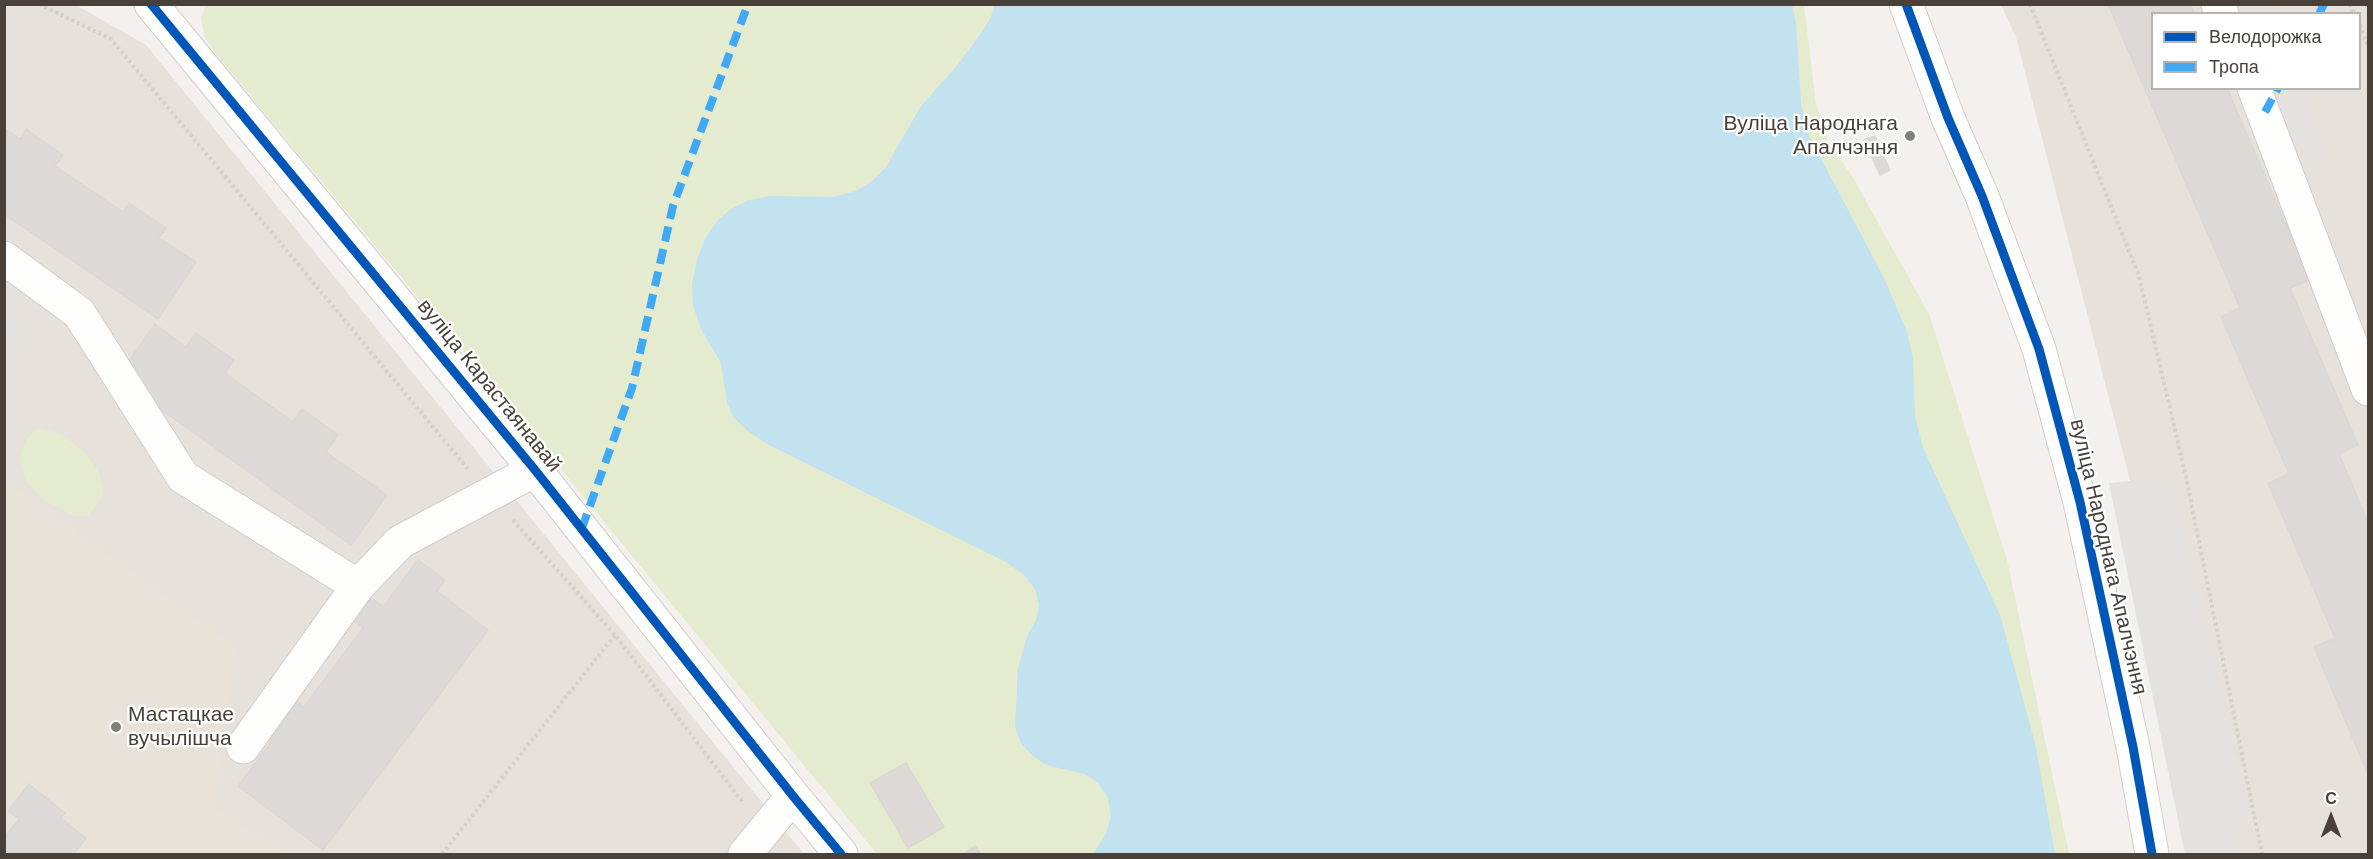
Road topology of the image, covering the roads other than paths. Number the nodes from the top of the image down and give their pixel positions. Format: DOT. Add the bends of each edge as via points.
graph roads {
  1 [pos="151,4"];
  2 [pos="1906,4"];
  3 [pos="2255,90"];
  4 [pos="4,258"];
  5 [pos="2368,388"];
  6 [pos="535,470"];
  7 [pos="358,586"];
  8 [pos="243,747"];
  9 [pos="793,796"];
  10 [pos="755,843"];
  11 [pos="842,855"];
  12 [pos="2152,855"];
  1 -- 6 [label="street, вуліца Карастаянавай"];
  2 -- 12 [label="street, вуліца Народнага Апалчэння" via="2039,349 2080,502"];
  3 -- 5 [label="street"];
  4 -- 7 [label="street" via="80,313 183,477"];
  6 -- 7 [label="street" via="400,542"];
  6 -- 9 [label="street, вуліца Карастаянавай"];
  7 -- 8 [label="street"];
  9 -- 10 [label="street"];
  9 -- 11 [label="street, вуліца Карастаянавай"];
}
